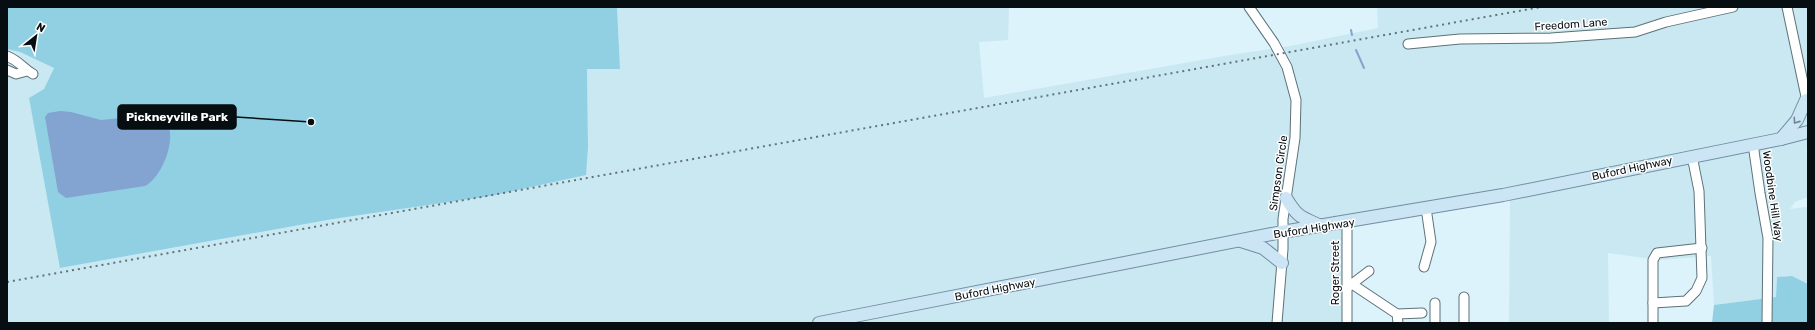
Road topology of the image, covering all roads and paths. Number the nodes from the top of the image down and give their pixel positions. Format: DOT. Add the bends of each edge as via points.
graph roads {
  1 [pos="1249,7"];
  2 [pos="1732,7"];
  3 [pos="1787,7"];
  4 [pos="1408,44"];
  5 [pos="7,56"];
  6 [pos="7,70"];
  7 [pos="1807,103"];
  8 [pos="1808,132"];
  9 [pos="1781,139"];
  10 [pos="1753,144"];
  11 [pos="1692,156"];
  12 [pos="1286,198"];
  13 [pos="1426,208"];
  14 [pos="1347,222"];
  15 [pos="1321,226"];
  16 [pos="1282,232"];
  17 [pos="1240,241"];
  18 [pos="1702,248"];
  19 [pos="1282,263"];
  20 [pos="1424,267"];
  21 [pos="1369,271"];
  22 [pos="1349,286"];
  23 [pos="1464,297"];
  24 [pos="1435,303"];
  25 [pos="1654,303"];
  26 [pos="1422,313"];
  27 [pos="1398,318"];
  28 [pos="819,323"];
  29 [pos="1277,323"];
  30 [pos="1346,323"];
  31 [pos="1435,323"];
  32 [pos="1464,323"];
  33 [pos="1653,323"];
  34 [pos="1767,323"];
  1 -- 12 [label="street, Simpson Circle" via="1287,67 1296,100 1295,138"];
  2 -- 4 [label="street, Freedom Lane" via="1635,32 1551,38 1460,39"];
  3 -- 7 [label="street"];
  5 -- 6 [label="street" via="18,61 30,72 16,74"];
  7 -- 9 [label="main road, one-way"];
  8 -- 9 [label="main road, Buford Highway"];
  9 -- 10 [label="main road, Buford Highway"];
  10 -- 11 [label="main road, Buford Highway"];
  10 -- 34 [label="street, Woodbine Hill Way" via="1768,238"];
  11 -- 13 [label="main road, Buford Highway"];
  11 -- 18 [label="street" via="1699,191"];
  12 -- 15 [label="main road" via="1294,212"];
  12 -- 16 [label="street, Simpson Circle"];
  13 -- 14 [label="main road, Buford Highway"];
  13 -- 20 [label="street" via="1431,242"];
  14 -- 15 [label="main road, Buford Highway"];
  14 -- 22 [label="street, Roger Street"];
  15 -- 16 [label="main road, Buford Highway"];
  16 -- 17 [label="main road, Buford Highway"];
  16 -- 19 [label="street, Simpson Circle"];
  17 -- 19 [label="main road" via="1263,248"];
  17 -- 28 [label="main road, Buford Highway"];
  18 -- 25 [label="street" via="1702,278 1696,291 1686,301"];
  18 -- 25 [label="street" via="1657,254 1653,260"];
  19 -- 29 [label="street, Simpson Circle"];
  21 -- 22 [label="street"];
  22 -- 27 [label="street"];
  22 -- 30 [label="street, Roger Street"];
  23 -- 32 [label="street"];
  24 -- 31 [label="street"];
  25 -- 33 [label="street"];
  26 -- 27 [label="street"];
}
